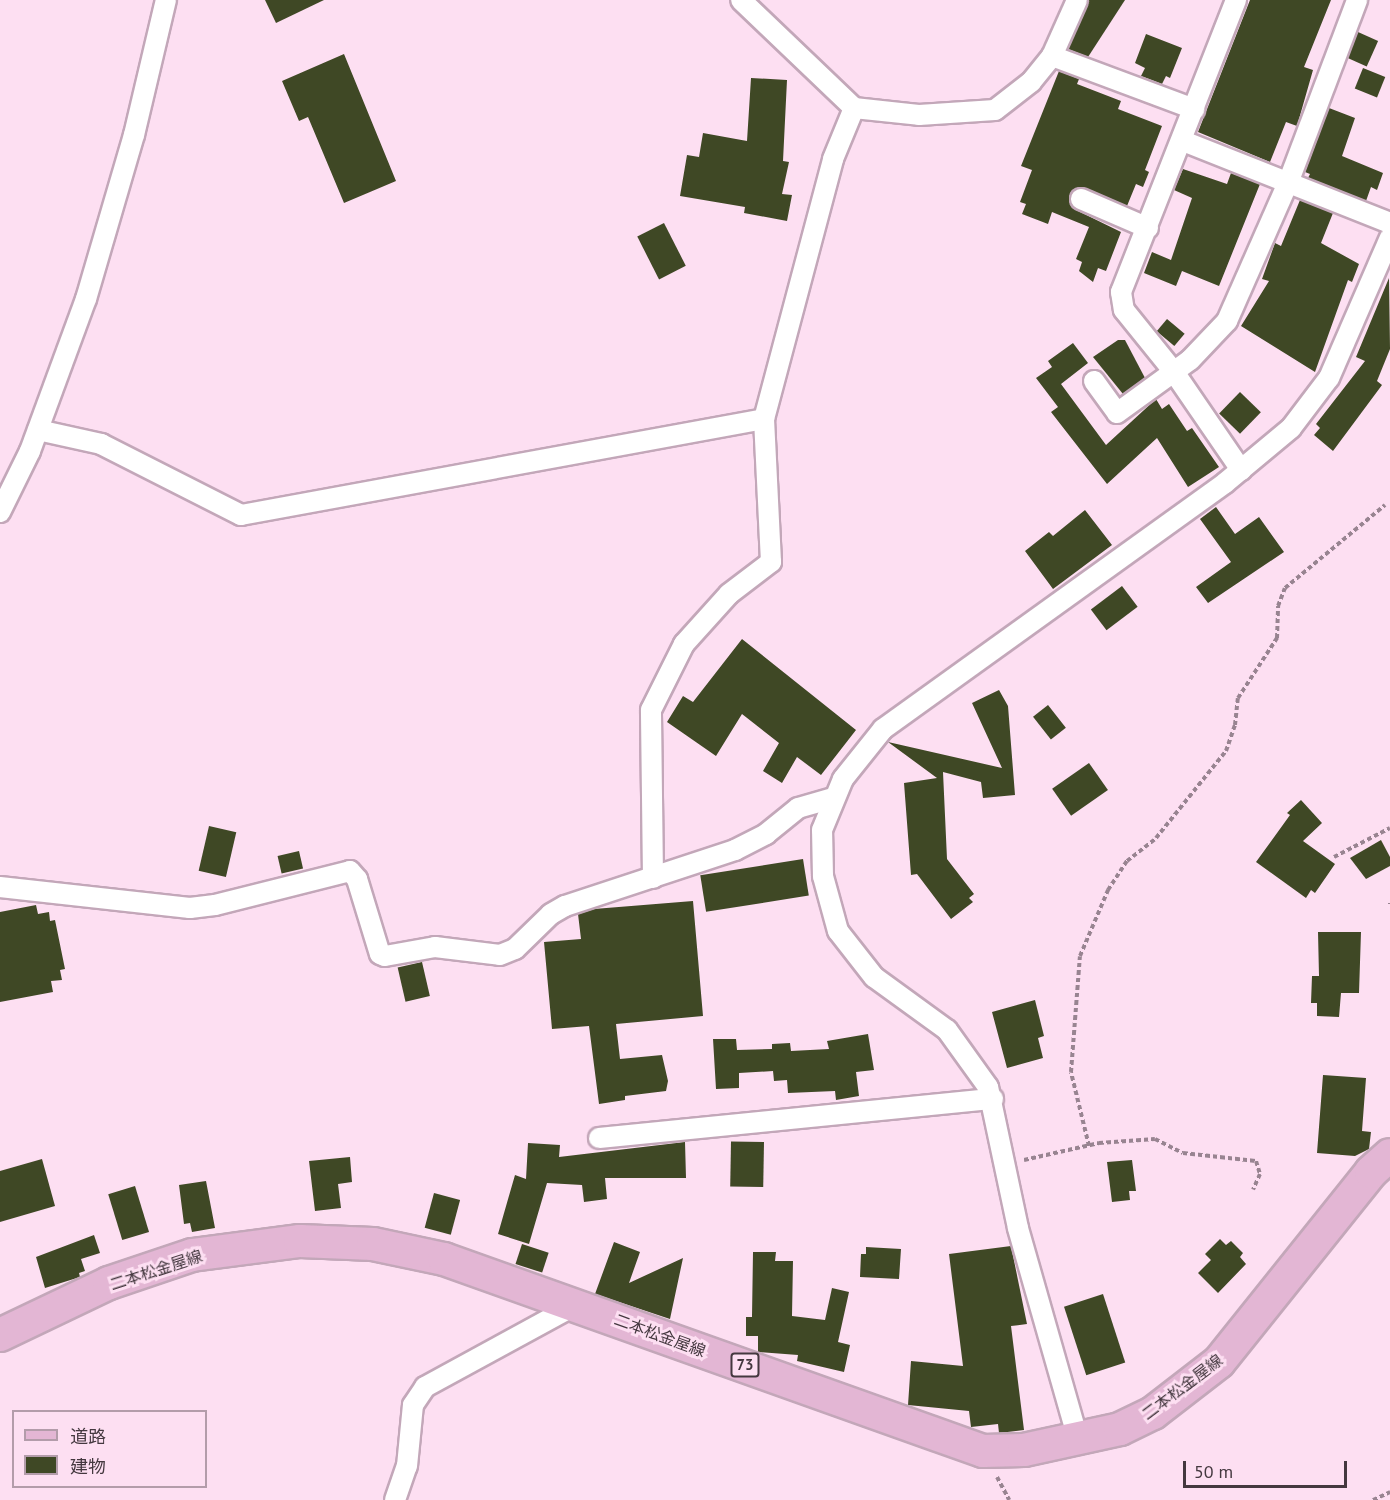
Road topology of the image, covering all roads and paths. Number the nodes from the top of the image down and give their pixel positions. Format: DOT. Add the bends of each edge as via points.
graph roads {
  1 [pos="166,0"];
  2 [pos="741,0"];
  3 [pos="1077,0"];
  4 [pos="1236,0"];
  5 [pos="1358,0"];
  6 [pos="1052,56"];
  7 [pos="854,108"];
  8 [pos="1194,109"];
  9 [pos="1183,141"];
  10 [pos="1288,183"];
  11 [pos="1081,199"];
  12 [pos="1390,223"];
  13 [pos="1148,228"];
  14 [pos="1390,238"];
  15 [pos="1174,372"];
  16 [pos="1094,381"];
  17 [pos="764,419"];
  18 [pos="38,430"];
  19 [pos="1241,470"];
  20 [pos="1385,505"];
  21 [pos="0,512"];
  22 [pos="833,798"];
  23 [pos="1390,828"];
  24 [pos="1334,857"];
  25 [pos="653,878"];
  26 [pos="0,887"];
  27 [pos="993,1099"];
  28 [pos="599,1138"];
  29 [pos="1089,1146"];
  30 [pos="1390,1155"];
  31 [pos="1006,1163"];
  32 [pos="1253,1190"];
  33 [pos="577,1304"];
  34 [pos="0,1335"];
  35 [pos="1078,1438"];
  36 [pos="1390,1492"];
  37 [pos="395,1500"];
  38 [pos="1373,1500"];
  1 -- 18 [label="street" via="134,135 86,299"];
  2 -- 7 [label="street"];
  3 -- 6 [label="street"];
  4 -- 8 [label="street"];
  5 -- 10 [label="street"];
  6 -- 7 [label="street" via="1031,82 995,110 919,115"];
  6 -- 8 [label="street"];
  7 -- 17 [label="street" via="833,159"];
  8 -- 9 [label="street"];
  9 -- 10 [label="street"];
  9 -- 13 [label="street"];
  10 -- 12 [label="street"];
  10 -- 15 [label="street" via="1227,321"];
  11 -- 13 [label="street"];
  13 -- 15 [label="street" via="1121,292 1124,310"];
  14 -- 19 [label="street" via="1329,378 1291,428"];
  15 -- 16 [label="street" via="1117,413"];
  15 -- 19 [label="street"];
  17 -- 18 [label="street" via="241,515 101,444"];
  17 -- 25 [label="street" via="771,562 729,594 684,644 651,710"];
  18 -- 21 [label="street"];
  19 -- 22 [label="street" via="883,729 843,779"];
  20 -- 29 [label="path" via="1285,588 1278,606 1277,638 1238,698 1226,751 1156,838 1127,861 1108,890 1080,956 1071,1072"];
  22 -- 25 [label="street" via="798,808 766,834 735,850"];
  22 -- 27 [label="street" via="822,830 823,876 838,931 874,977 947,1030 972,1062"];
  23 -- 24 [label="path"];
  25 -- 26 [label="street" via="583,898 558,910 516,949 500,955 435,947 380,954 357,879 350,871 190,908"];
  27 -- 28 [label="street"];
  27 -- 31 [label="street"];
  29 -- 31 [label="path"];
  29 -- 32 [label="path" via="1155,1138 1183,1153 1256,1161 1260,1174"];
  30 -- 35 [label="main road, 二本松金屋線 / 73" via="1371,1172 1219,1362 1153,1413 1120,1429"];
  31 -- 35 [label="street" via="1018,1228"];
  33 -- 34 [label="main road, 二本松金屋線 / 73" via="444,1259 373,1244 300,1241 192,1255 109,1284"];
  33 -- 35 [label="main road, 二本松金屋線 / 73" via="983,1451 1024,1450"];
  33 -- 37 [label="street" via="425,1387 413,1405 407,1466"];
  36 -- 38 [label="path"];
}
